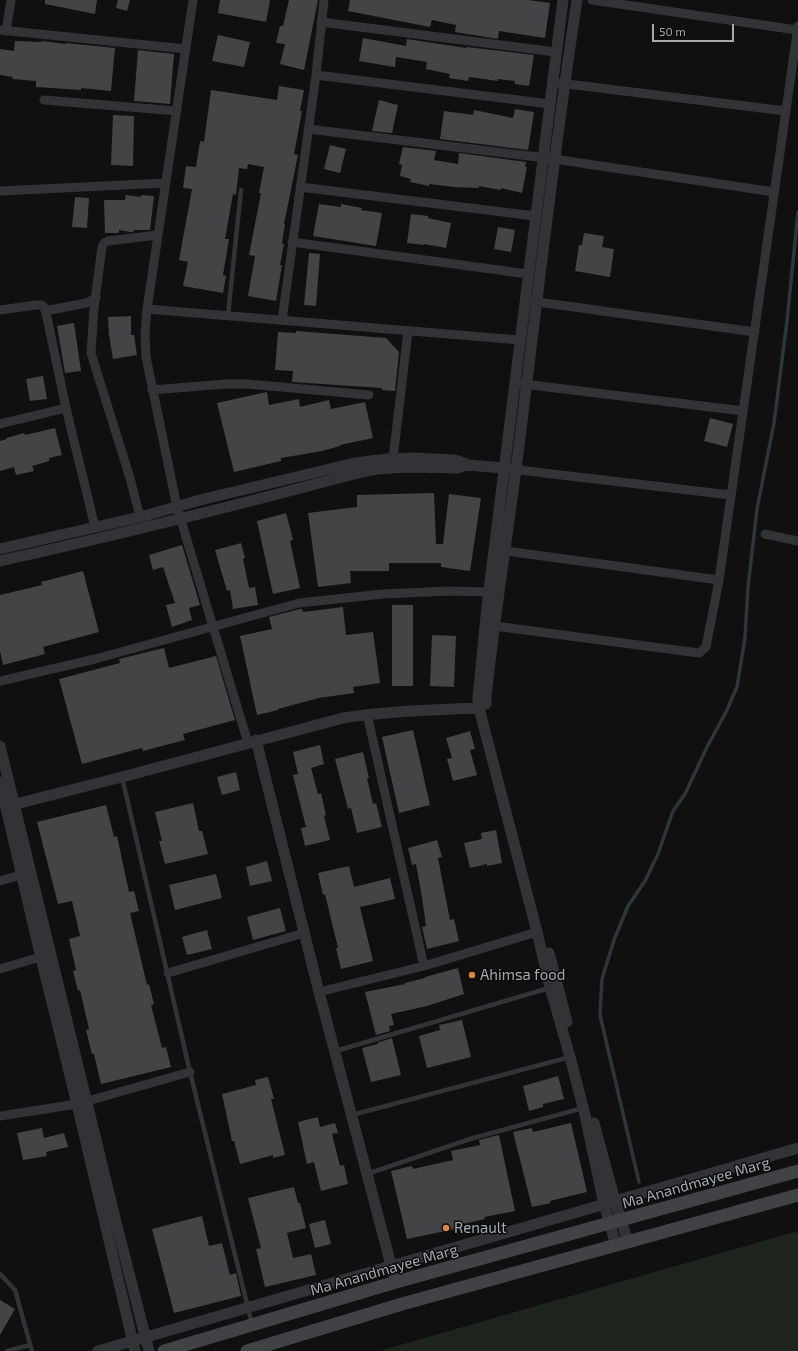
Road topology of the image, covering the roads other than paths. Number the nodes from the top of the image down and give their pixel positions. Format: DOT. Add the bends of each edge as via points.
graph roads {
  1 [pos="11,0"];
  2 [pos="193,0"];
  3 [pos="324,0"];
  4 [pos="564,0"];
  5 [pos="577,0"];
  6 [pos="592,0"];
  7 [pos="321,22"];
  8 [pos="798,28"];
  9 [pos="3,31"];
  10 [pos="186,49"];
  11 [pos="556,52"];
  12 [pos="316,75"];
  13 [pos="559,83"];
  14 [pos="44,100"];
  15 [pos="550,104"];
  16 [pos="177,111"];
  17 [pos="786,111"];
  18 [pos="308,129"];
  19 [pos="549,159"];
  20 [pos="166,183"];
  21 [pos="300,187"];
  22 [pos="241,190"];
  23 [pos="0,191"];
  24 [pos="774,192"];
  25 [pos="535,216"];
  26 [pos="158,235"];
  27 [pos="292,242"];
  28 [pos="528,274"];
  29 [pos="96,298"];
  30 [pos="525,300"];
  31 [pos="537,302"];
  32 [pos="147,308"];
  33 [pos="0,310"];
  34 [pos="45,311"];
  35 [pos="228,315"];
  36 [pos="282,320"];
  37 [pos="408,330"];
  38 [pos="754,332"];
  39 [pos="520,340"];
  40 [pos="515,383"];
  41 [pos="526,385"];
  42 [pos="152,390"];
  43 [pos="369,395"];
  44 [pos="66,408"];
  45 [pos="743,411"];
  46 [pos="0,424"];
  47 [pos="393,459"];
  48 [pos="467,465"];
  49 [pos="504,468"];
  50 [pos="516,470"];
  51 [pos="731,495"];
  52 [pos="177,507"];
  53 [pos="140,517"];
  54 [pos="180,519"];
  55 [pos="95,527"];
  56 [pos="765,534"];
  57 [pos="798,541"];
  58 [pos="0,549"];
  59 [pos="500,550"];
  60 [pos="0,561"];
  61 [pos="719,580"];
  62 [pos="488,592"];
  63 [pos="489,626"];
  64 [pos="213,627"];
  65 [pos="0,681"];
  66 [pos="479,708"];
  67 [pos="367,714"];
  68 [pos="252,741"];
  69 [pos="0,746"];
  70 [pos="122,777"];
  71 [pos="0,782"];
  72 [pos="10,805"];
  73 [pos="21,875"];
  74 [pos="0,881"];
  75 [pos="537,932"];
  76 [pos="304,933"];
  77 [pos="46,956"];
  78 [pos="424,966"];
  79 [pos="0,969"];
  80 [pos="168,974"];
  81 [pos="550,987"];
  82 [pos="319,992"];
  83 [pos="334,1051"];
  84 [pos="570,1057"];
  85 [pos="190,1072"];
  86 [pos="82,1103"];
  87 [pos="583,1108"];
  88 [pos="352,1115"];
  89 [pos="0,1116"];
  90 [pos="798,1148"];
  91 [pos="798,1171"];
  92 [pos="367,1174"];
  93 [pos="798,1195"];
  94 [pos="609,1202"];
  95 [pos="615,1222"];
  96 [pos="622,1244"];
  97 [pos="391,1265"];
  98 [pos="0,1274"];
  99 [pos="396,1282"];
  100 [pos="248,1307"];
  101 [pos="253,1326"];
  102 [pos="145,1337"];
  103 [pos="30,1344"];
  104 [pos="133,1346"];
  105 [pos="7,1351"];
  106 [pos="32,1351"];
  107 [pos="98,1351"];
  108 [pos="149,1351"];
  109 [pos="164,1351"];
  110 [pos="247,1351"];
  1 -- 9 [label="street"];
  2 -- 10 [label="street"];
  3 -- 7 [label="street"];
  4 -- 11 [label="street"];
  5 -- 13 [label="street"];
  6 -- 8 [label="street"];
  7 -- 11 [label="street"];
  7 -- 12 [label="street"];
  8 -- 17 [label="street"];
  9 -- 10 [label="street"];
  10 -- 16 [label="street"];
  11 -- 13 [label="street"];
  12 -- 15 [label="street"];
  12 -- 18 [label="street"];
  13 -- 15 [label="street"];
  13 -- 17 [label="street"];
  13 -- 19 [label="street"];
  14 -- 16 [label="street"];
  15 -- 19 [label="street"];
  16 -- 20 [label="street"];
  17 -- 24 [label="street"];
  18 -- 19 [label="street"];
  18 -- 21 [label="street"];
  19 -- 24 [label="street"];
  19 -- 25 [label="street"];
  19 -- 31 [label="street"];
  20 -- 23 [label="street"];
  20 -- 26 [label="street"];
  21 -- 25 [label="street"];
  21 -- 27 [label="street"];
  22 -- 35 [label="lane"];
  24 -- 38 [label="street"];
  25 -- 28 [label="street"];
  26 -- 29 [label="street" via="104,243"];
  26 -- 32 [label="street"];
  27 -- 28 [label="street"];
  27 -- 36 [label="street"];
  28 -- 30 [label="street"];
  29 -- 34 [label="street" via="86,303"];
  29 -- 53 [label="street" via="91,353"];
  30 -- 31 [label="street"];
  30 -- 39 [label="street"];
  31 -- 38 [label="street"];
  31 -- 41 [label="street"];
  32 -- 35 [label="street"];
  32 -- 42 [label="street" via="146,357"];
  33 -- 34 [label="street" via="42,305"];
  34 -- 44 [label="street"];
  35 -- 36 [label="street"];
  36 -- 37 [label="street"];
  37 -- 39 [label="street"];
  37 -- 47 [label="street"];
  38 -- 45 [label="street"];
  39 -- 40 [label="street"];
  40 -- 41 [label="street"];
  40 -- 49 [label="street"];
  41 -- 45 [label="street"];
  41 -- 50 [label="street"];
  42 -- 43 [label="street" via="248,384"];
  42 -- 52 [label="street"];
  44 -- 46 [label="street"];
  44 -- 55 [label="street"];
  45 -- 51 [label="street"];
  47 -- 48 [label="street" via="455,460"];
  47 -- 52 [label="street" via="355,463"];
  48 -- 49 [label="street"];
  48 -- 54 [label="street" via="457,468 406,467 350,475"];
  49 -- 50 [label="street"];
  49 -- 59 [label="street"];
  50 -- 51 [label="street"];
  50 -- 59 [label="street"];
  51 -- 61 [label="street"];
  52 -- 53 [label="street"];
  52 -- 54 [label="street"];
  53 -- 55 [label="street"];
  54 -- 60 [label="street"];
  54 -- 64 [label="street"];
  55 -- 58 [label="street"];
  56 -- 57 [label="street"];
  59 -- 61 [label="street"];
  59 -- 62 [label="street"];
  59 -- 63 [label="street"];
  61 -- 63 [label="street" via="706,647 699,653"];
  62 -- 63 [label="street"];
  62 -- 64 [label="street" via="383,594 299,603"];
  63 -- 66 [label="street" via="478,698"];
  63 -- 94 [label="street" via="486,697 488,712"];
  64 -- 65 [label="street"];
  64 -- 68 [label="street"];
  66 -- 67 [label="street"];
  66 -- 75 [label="street"];
  67 -- 68 [label="street"];
  67 -- 78 [label="street"];
  68 -- 70 [label="street"];
  68 -- 76 [label="street"];
  69 -- 72 [label="street"];
  70 -- 72 [label="street"];
  70 -- 80 [label="lane"];
  71 -- 72 [label="street"];
  72 -- 73 [label="street"];
  72 -- 77 [label="street"];
  73 -- 74 [label="street"];
  73 -- 77 [label="street"];
  75 -- 78 [label="street"];
  75 -- 81 [label="street"];
  76 -- 80 [label="street"];
  76 -- 82 [label="street"];
  77 -- 79 [label="street"];
  77 -- 86 [label="street"];
  78 -- 82 [label="street"];
  80 -- 85 [label="lane"];
  81 -- 83 [label="lane"];
  81 -- 84 [label="street"];
  82 -- 83 [label="street"];
  83 -- 88 [label="street"];
  84 -- 87 [label="street"];
  84 -- 88 [label="lane"];
  85 -- 86 [label="street"];
  85 -- 100 [label="lane"];
  86 -- 89 [label="street"];
  86 -- 102 [label="street"];
  86 -- 104 [label="street"];
  87 -- 92 [label="lane" via="470,1139"];
  87 -- 94 [label="street"];
  88 -- 92 [label="street"];
  90 -- 94 [label="street"];
  91 -- 95 [label="main road, Ma Anandmayee Marg"];
  92 -- 97 [label="street"];
  93 -- 96 [label="main road"];
  94 -- 95 [label="street"];
  94 -- 97 [label="street"];
  95 -- 96 [label="street"];
  95 -- 99 [label="main road, Ma Anandmayee Marg"];
  96 -- 110 [label="main road" via="402,1304"];
  97 -- 99 [label="street"];
  97 -- 100 [label="street"];
  98 -- 103 [label="lane" via="15,1290"];
  99 -- 101 [label="main road, Ma Anandmayee Marg"];
  100 -- 101 [label="lane"];
  100 -- 102 [label="street"];
  101 -- 109 [label="main road, Ma Anandmayee Marg"];
  102 -- 104 [label="street"];
  102 -- 108 [label="street"];
  103 -- 105 [label="lane"];
  103 -- 106 [label="lane"];
  104 -- 107 [label="street"];
}
